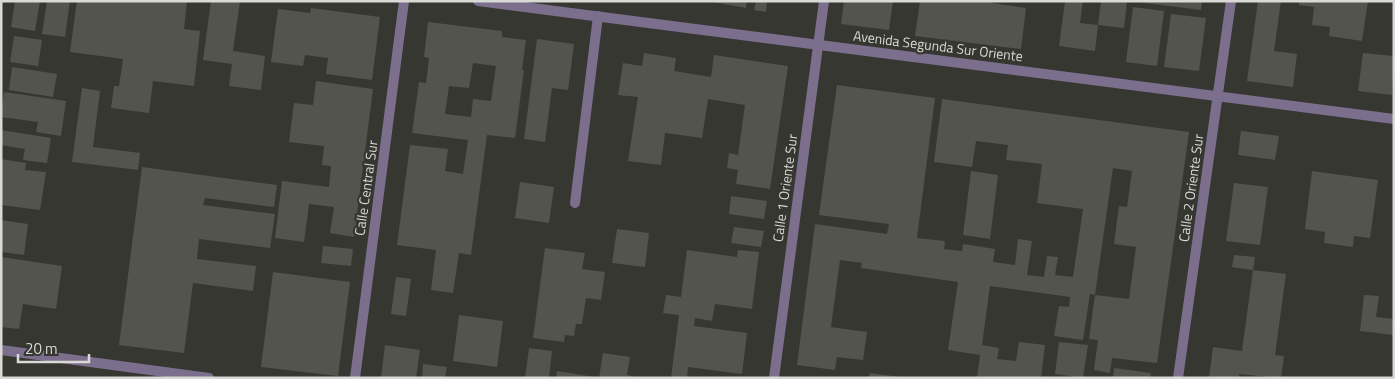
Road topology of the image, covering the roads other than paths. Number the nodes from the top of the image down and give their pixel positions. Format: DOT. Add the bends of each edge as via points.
graph roads {
  1 [pos="404,1"];
  2 [pos="478,1"];
  3 [pos="824,1"];
  4 [pos="1231,1"];
  5 [pos="598,16"];
  6 [pos="819,44"];
  7 [pos="1218,96"];
  8 [pos="1394,119"];
  9 [pos="575,203"];
  10 [pos="1,350"];
  11 [pos="209,378"];
  12 [pos="354,378"];
  13 [pos="774,378"];
  14 [pos="1178,378"];
  1 -- 12 [label="street, Calle Central Sur"];
  2 -- 5 [label="street, Avenida Segunda Sur Oriente"];
  3 -- 6 [label="street, Calle 1 Oriente Sur"];
  4 -- 7 [label="street, Calle 2 Oriente Sur"];
  5 -- 6 [label="street, Avenida Segunda Sur Oriente"];
  5 -- 9 [label="street"];
  6 -- 7 [label="street, Avenida Segunda Sur Oriente"];
  6 -- 13 [label="street, Calle 1 Oriente Sur"];
  7 -- 8 [label="street, Avenida Segunda Sur Oriente"];
  7 -- 14 [label="street, Calle 2 Oriente Sur"];
  10 -- 11 [label="street"];
}
